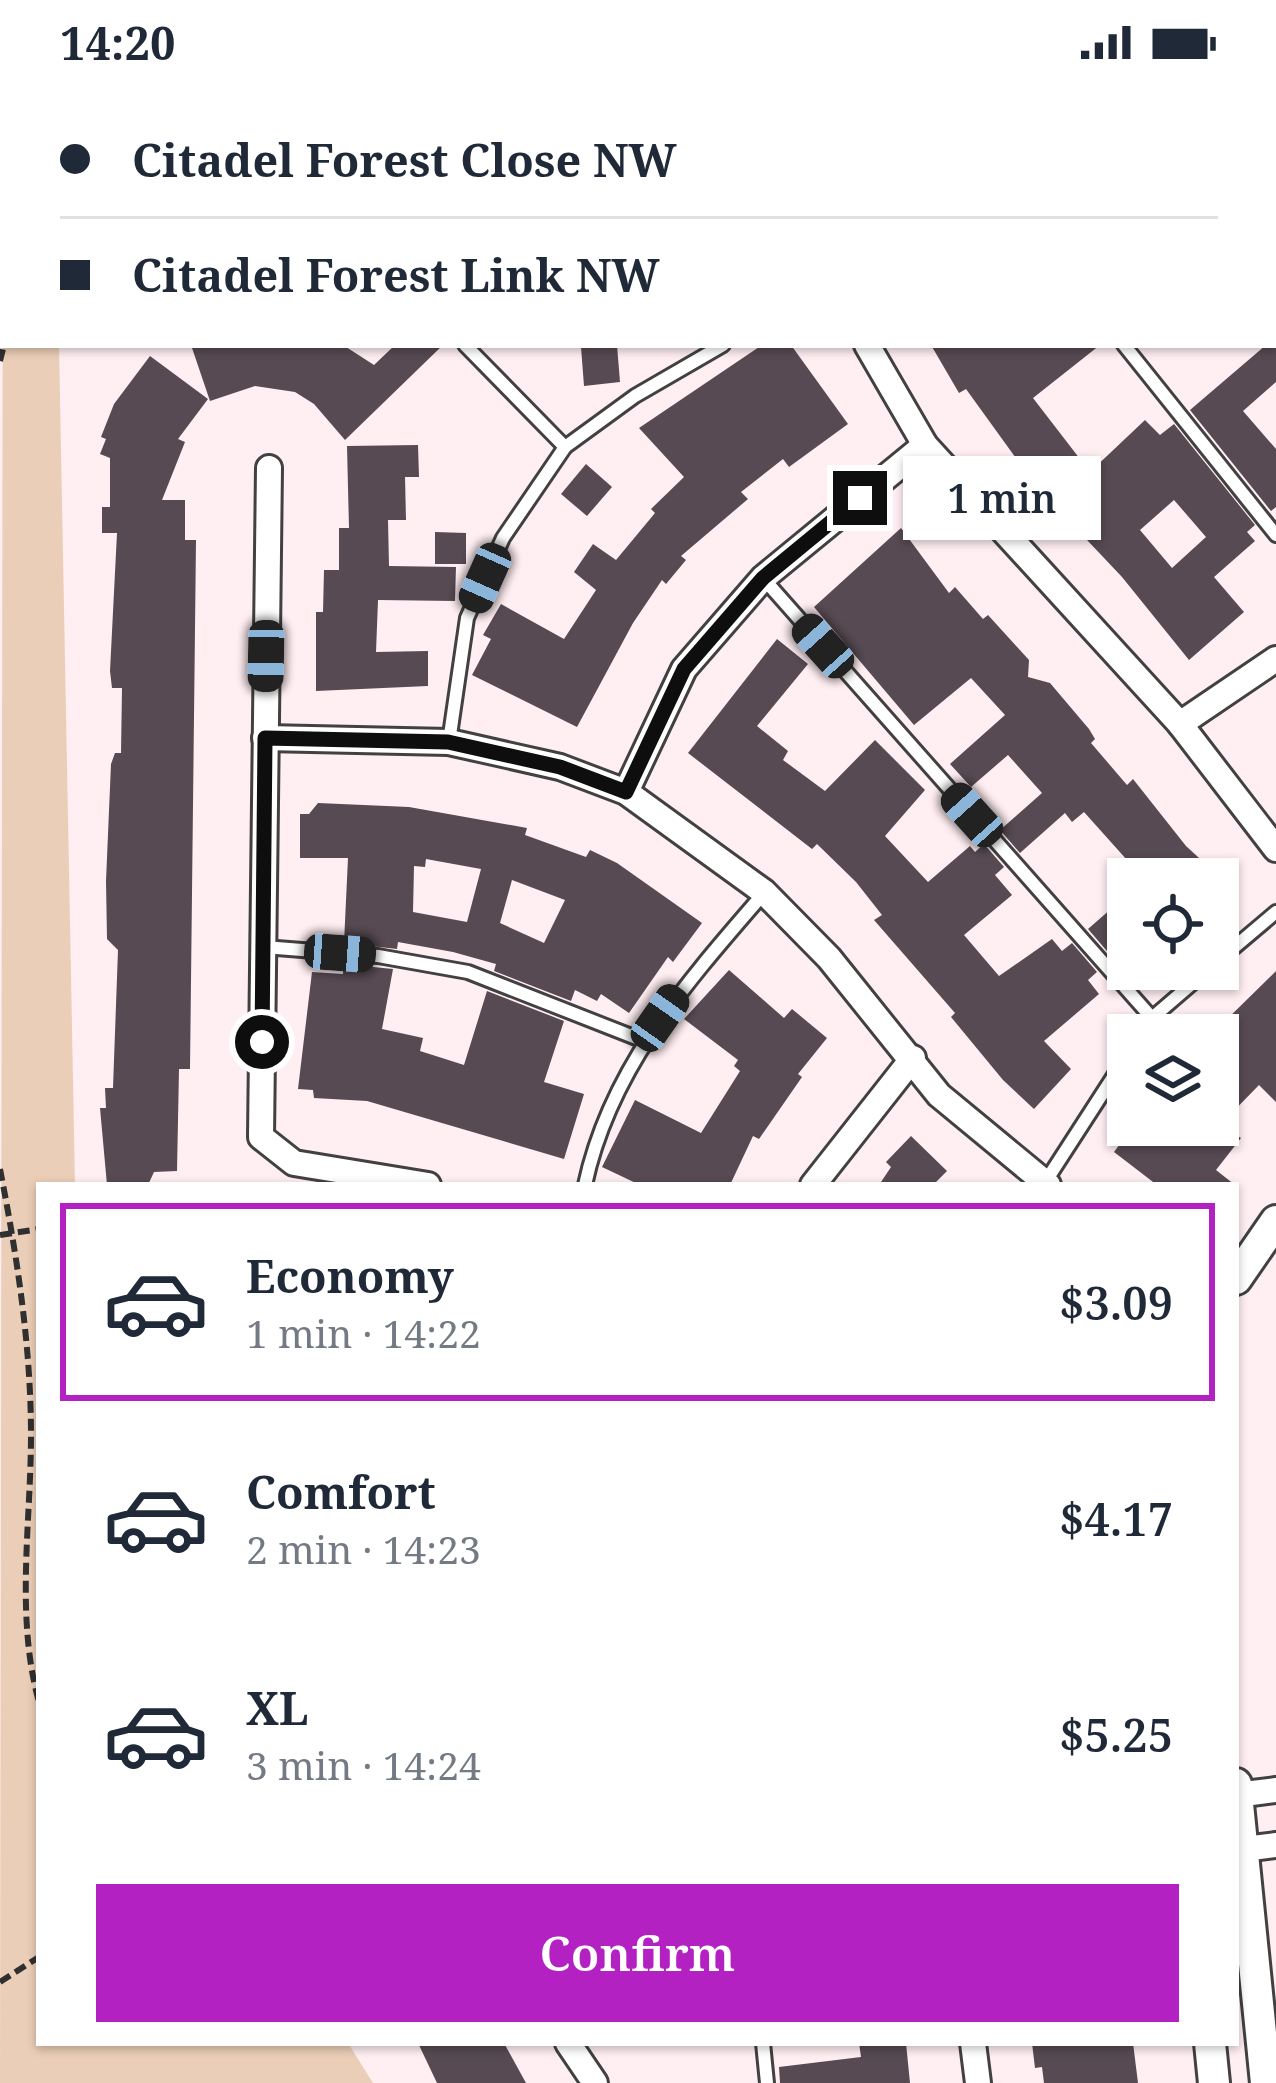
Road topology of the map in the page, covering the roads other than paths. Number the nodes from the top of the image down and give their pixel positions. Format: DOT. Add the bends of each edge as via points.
graph roads {
  1 [pos="468,348"];
  2 [pos="718,348"];
  3 [pos="869,348"];
  4 [pos="1126,348"];
  5 [pos="925,445"];
  6 [pos="565,447"];
  7 [pos="269,468"];
  8 [pos="1276,535"];
  9 [pos="763,578"];
  10 [pos="1276,659"];
  11 [pos="1180,724"];
  12 [pos="265,738"];
  13 [pos="448,742"];
  14 [pos="626,792"];
  15 [pos="1276,849"];
  16 [pos="764,892"];
  17 [pos="1276,912"];
  18 [pos="1239,944"];
  19 [pos="263,947"];
  20 [pos="1185,990"];
  21 [pos="1148,1014"];
  22 [pos="1157,1014"];
  23 [pos="644,1041"];
  24 [pos="913,1058"];
  25 [pos="1107,1087"];
  26 [pos="410,1182"];
  27 [pos="586,1182"];
  28 [pos="815,1182"];
  29 [pos="1043,1182"];
  30 [pos="1046,1182"];
  31 [pos="1276,1221"];
  32 [pos="1239,1276"];
  33 [pos="1276,1790"];
  34 [pos="1239,1795"];
  35 [pos="1276,1845"];
  36 [pos="1240,1849"];
  37 [pos="570,2046"];
  38 [pos="763,2046"];
  39 [pos="973,2046"];
  40 [pos="1210,2046"];
  41 [pos="596,2083"];
  42 [pos="767,2083"];
  43 [pos="978,2083"];
  44 [pos="1214,2083"];
  45 [pos="1266,2083"];
  1 -- 6 [label="lane"];
  2 -- 6 [label="lane"];
  3 -- 5 [label="street"];
  4 -- 8 [label="lane"];
  5 -- 9 [label="street"];
  5 -- 11 [label="street"];
  6 -- 13 [label="lane" via="503,538 467,618"];
  7 -- 12 [label="street"];
  9 -- 14 [label="street" via="684,669"];
  9 -- 21 [label="lane"];
  10 -- 11 [label="street"];
  11 -- 15 [label="street"];
  12 -- 13 [label="street"];
  12 -- 19 [label="street"];
  13 -- 14 [label="street" via="560,767"];
  14 -- 16 [label="street"];
  16 -- 23 [label="lane"];
  16 -- 24 [label="street"];
  17 -- 18 [label="lane"];
  19 -- 23 [label="lane" via="468,972"];
  19 -- 26 [label="street" via="261,1137 294,1163"];
  20 -- 22 [label="lane"];
  23 -- 27 [label="lane" via="596,1131"];
  24 -- 28 [label="street"];
  24 -- 29 [label="street" via="939,1095"];
  25 -- 30 [label="lane"];
  31 -- 32 [label="street"];
  33 -- 34 [label="street"];
  35 -- 36 [label="street"];
  36 -- 45 [label="street"];
  37 -- 41 [label="street"];
  38 -- 42 [label="lane"];
  39 -- 43 [label="street"];
  40 -- 44 [label="street"];
}
